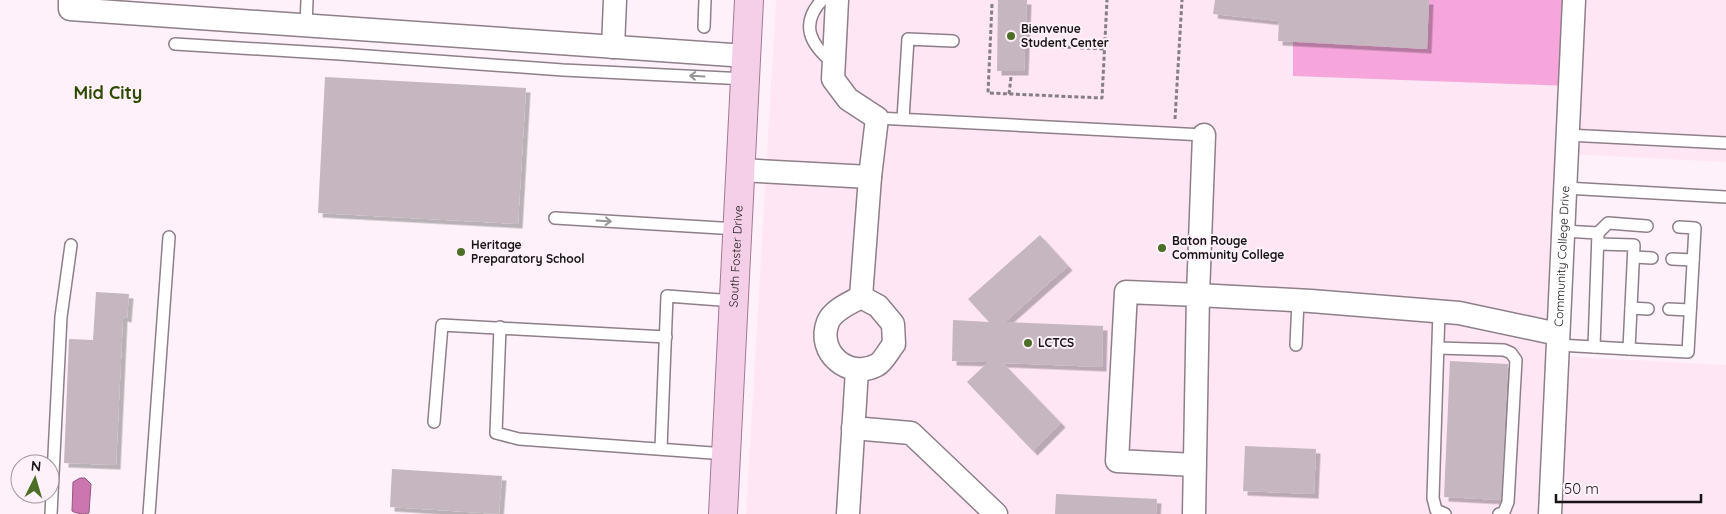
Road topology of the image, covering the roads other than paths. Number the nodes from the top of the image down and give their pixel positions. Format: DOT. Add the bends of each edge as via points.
graph roads {
  1 [pos="70,0"];
  2 [pos="307,0"];
  3 [pos="616,0"];
  4 [pos="705,0"];
  5 [pos="749,0"];
  6 [pos="822,0"];
  7 [pos="838,0"];
  8 [pos="1574,0"];
  9 [pos="219,9"];
  10 [pos="306,25"];
  11 [pos="704,27"];
  12 [pos="953,41"];
  13 [pos="175,44"];
  14 [pos="613,47"];
  15 [pos="834,64"];
  16 [pos="746,68"];
  17 [pos="877,118"];
  18 [pos="903,120"];
  19 [pos="1204,135"];
  20 [pos="1568,135"];
  21 [pos="1726,143"];
  22 [pos="740,170"];
  23 [pos="870,177"];
  24 [pos="1565,188"];
  25 [pos="1726,197"];
  26 [pos="555,218"];
  27 [pos="1647,226"];
  28 [pos="1678,227"];
  29 [pos="737,229"];
  30 [pos="1563,231"];
  31 [pos="169,237"];
  32 [pos="1598,238"];
  33 [pos="71,244"];
  34 [pos="1634,257"];
  35 [pos="1652,258"];
  36 [pos="1672,259"];
  37 [pos="1693,260"];
  38 [pos="1198,295"];
  39 [pos="861,297"];
  40 [pos="734,300"];
  41 [pos="1298,301"];
  42 [pos="1631,308"];
  43 [pos="1648,309"];
  44 [pos="1669,310"];
  45 [pos="1690,310"];
  46 [pos="1439,311"];
  47 [pos="500,327"];
  48 [pos="666,337"];
  49 [pos="1558,340"];
  50 [pos="1296,345"];
  51 [pos="1594,347"];
  52 [pos="1438,348"];
  53 [pos="1629,349"];
  54 [pos="857,370"];
  55 [pos="434,422"];
  56 [pos="853,428"];
  57 [pos="660,448"];
  58 [pos="726,454"];
  59 [pos="1195,465"];
  60 [pos="51,514"];
  61 [pos="148,514"];
  62 [pos="723,514"];
  63 [pos="848,514"];
  64 [pos="996,514"];
  65 [pos="1194,514"];
  66 [pos="1445,514"];
  67 [pos="1499,514"];
  68 [pos="1550,514"];
  1 -- 9 [label="street" via="70,8"];
  2 -- 10 [label="lane"];
  3 -- 14 [label="street"];
  4 -- 11 [label="lane"];
  5 -- 16 [label="main road, South Foster Drive"];
  6 -- 15 [label="lane" via="810,22 810,37"];
  7 -- 15 [label="street"];
  8 -- 20 [label="street, Community College Drive"];
  9 -- 10 [label="street"];
  10 -- 14 [label="street"];
  12 -- 18 [label="lane" via="908,39"];
  16 -- 13 [label="lane, one-way" via="563,70"];
  14 -- 16 [label="street"];
  15 -- 17 [label="street" via="833,80 848,100"];
  16 -- 22 [label="main road, South Foster Drive"];
  17 -- 18 [label="lane"];
  17 -- 23 [label="street"];
  18 -- 19 [label="lane"];
  19 -- 38 [label="street"];
  20 -- 21 [label="lane"];
  20 -- 24 [label="street, Community College Drive"];
  22 -- 23 [label="street"];
  22 -- 29 [label="main road, South Foster Drive"];
  23 -- 39 [label="street"];
  24 -- 25 [label="lane"];
  24 -- 30 [label="street, Community College Drive"];
  26 -- 29 [label="lane, one-way"];
  27 -- 32 [label="lane" via="1608,223"];
  28 -- 37 [label="lane" via="1695,228"];
  29 -- 40 [label="main road, South Foster Drive"];
  30 -- 32 [label="lane"];
  30 -- 49 [label="street, Community College Drive"];
  31 -- 61 [label="lane"];
  32 -- 34 [label="lane" via="1634,245"];
  32 -- 51 [label="lane"];
  33 -- 60 [label="lane" via="61,317"];
  34 -- 35 [label="lane"];
  34 -- 42 [label="lane"];
  36 -- 37 [label="lane"];
  37 -- 45 [label="lane"];
  38 -- 41 [label="street"];
  38 -- 59 [label="street"];
  38 -- 59 [label="street" via="1126,292 1117,460"];
  39 -- 54 [label="street" via="842,307 828,321 825,342 836,361"];
  39 -- 54 [label="street" via="878,306 893,324 894,344 878,365"];
  40 -- 48 [label="lane" via="667,296"];
  40 -- 58 [label="main road, South Foster Drive"];
  41 -- 46 [label="street"];
  41 -- 50 [label="lane"];
  42 -- 43 [label="lane"];
  42 -- 53 [label="lane"];
  44 -- 45 [label="lane"];
  45 -- 53 [label="lane" via="1688,352"];
  46 -- 49 [label="street" via="1459,313"];
  46 -- 52 [label="lane"];
  47 -- 48 [label="lane"];
  47 -- 55 [label="lane" via="442,325"];
  47 -- 57 [label="lane" via="496,433 518,439"];
  48 -- 57 [label="lane"];
  49 -- 51 [label="lane"];
  49 -- 68 [label="street, Community College Drive"];
  51 -- 53 [label="lane"];
  52 -- 66 [label="lane" via="1433,498 1436,510"];
  52 -- 67 [label="lane" via="1504,350 1516,360 1508,502 1504,512"];
  54 -- 56 [label="street"];
  56 -- 63 [label="street"];
  56 -- 64 [label="street" via="911,433"];
  57 -- 58 [label="lane"];
  58 -- 62 [label="main road, South Foster Drive"];
  59 -- 65 [label="street"];
}
